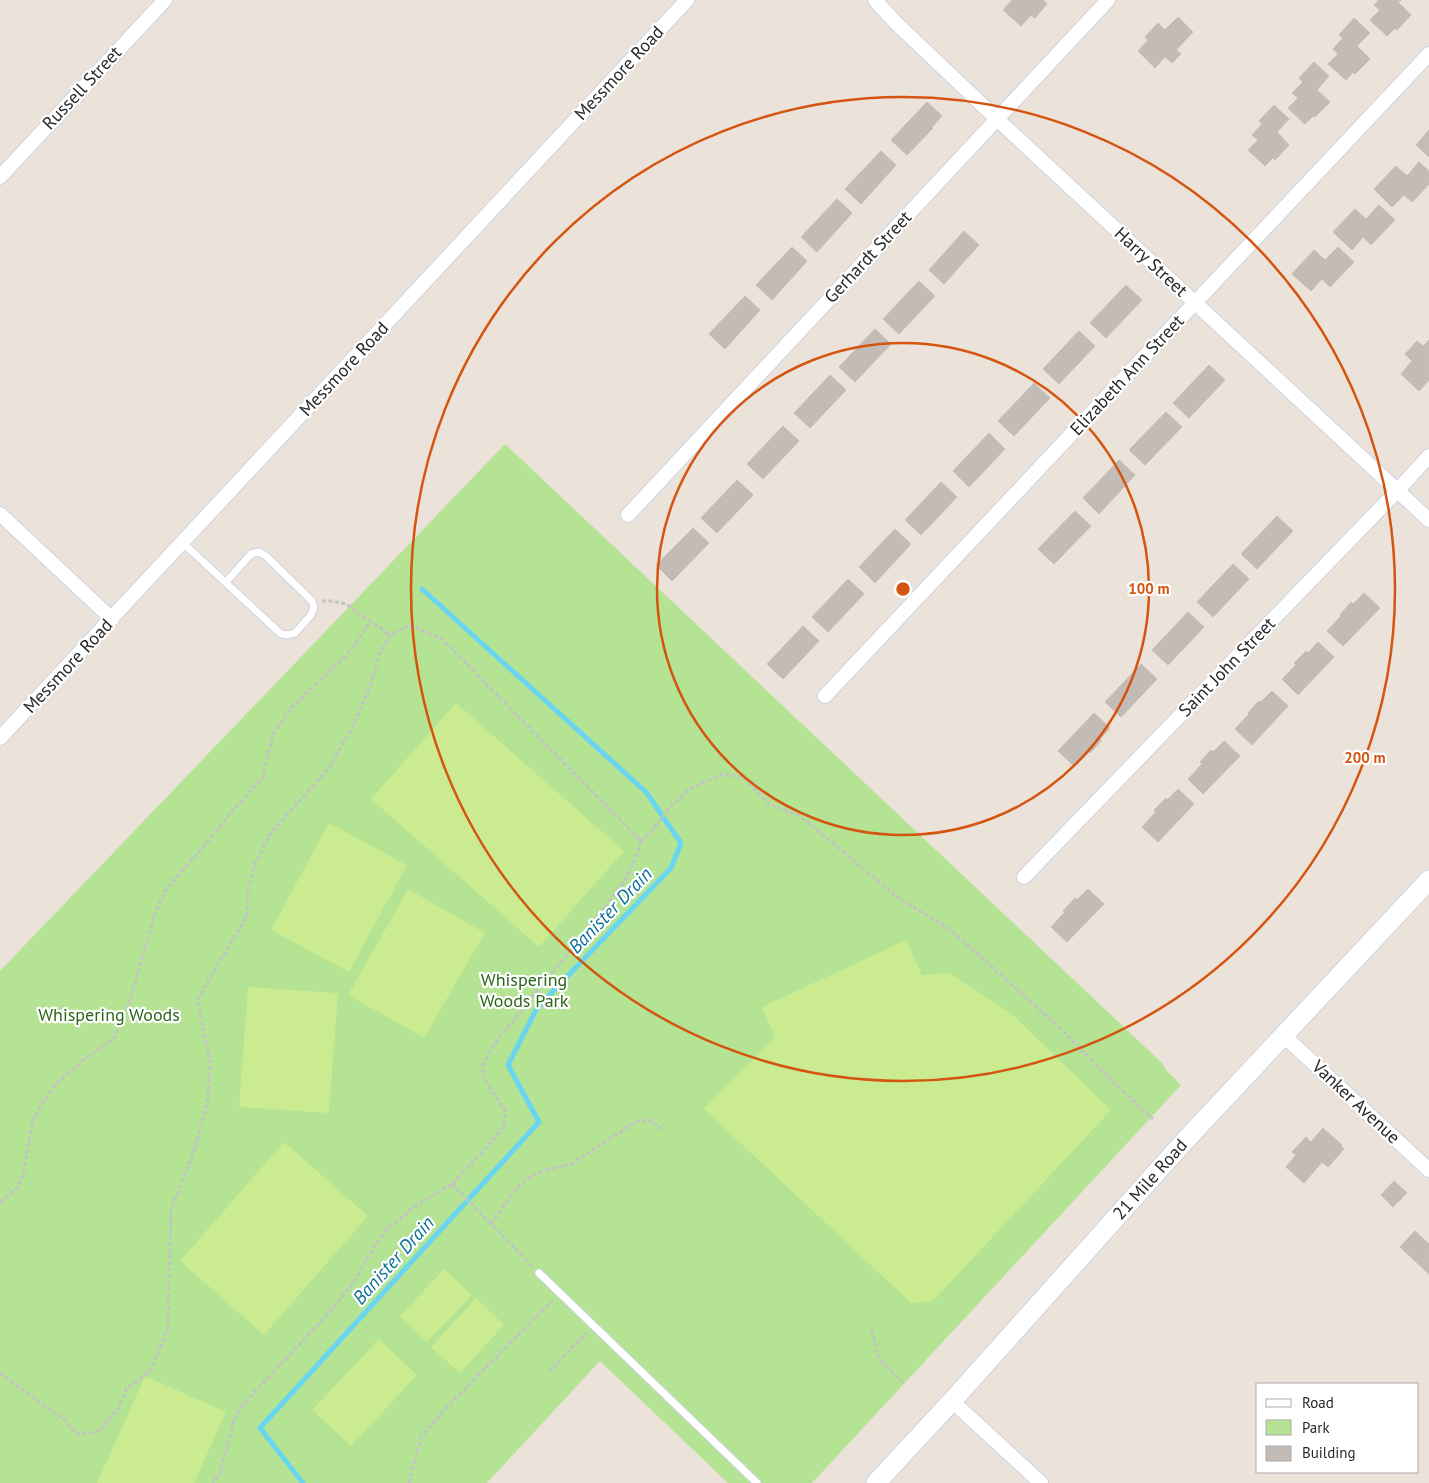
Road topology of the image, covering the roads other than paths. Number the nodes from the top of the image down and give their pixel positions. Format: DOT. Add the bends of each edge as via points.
graph roads {
  1 [pos="165,0"];
  2 [pos="687,0"];
  3 [pos="875,0"];
  4 [pos="1108,0"];
  5 [pos="1429,54"];
  6 [pos="997,119"];
  7 [pos="0,177"];
  8 [pos="1195,303"];
  9 [pos="1429,456"];
  10 [pos="1397,491"];
  11 [pos="0,514"];
  12 [pos="628,514"];
  13 [pos="1429,520"];
  14 [pos="182,543"];
  15 [pos="226,582"];
  16 [pos="112,619"];
  17 [pos="825,696"];
  18 [pos="0,738"];
  19 [pos="1024,876"];
  20 [pos="1429,880"];
  21 [pos="1283,1034"];
  22 [pos="1429,1170"];
  23 [pos="539,1273"];
  24 [pos="952,1401"];
  25 [pos="757,1483"];
  26 [pos="876,1483"];
  27 [pos="1041,1483"];
  1 -- 7 [label="street, Russell Street"];
  2 -- 14 [label="street, Messmore Road"];
  3 -- 6 [label="street, Harry Street"];
  4 -- 6 [label="street, Gerhardt Street"];
  5 -- 8 [label="street, Elizabeth Ann Street"];
  6 -- 8 [label="street, Harry Street"];
  6 -- 12 [label="street, Gerhardt Street"];
  8 -- 10 [label="street, Harry Street"];
  8 -- 17 [label="street, Elizabeth Ann Street"];
  9 -- 10 [label="street, Saint John Street"];
  10 -- 13 [label="street, Harry Street"];
  10 -- 19 [label="street, Saint John Street"];
  11 -- 16 [label="street"];
  14 -- 15 [label="lane"];
  14 -- 16 [label="street, Messmore Road"];
  15 -- 15 [label="lane" via="281,634 295,633 314,607 312,601 259,552 251,554"];
  16 -- 18 [label="street, Messmore Road"];
  20 -- 21 [label="street, 21 Mile Road"];
  21 -- 22 [label="street, Vanker Avenue"];
  21 -- 24 [label="street, 21 Mile Road"];
  23 -- 25 [label="lane"];
  24 -- 26 [label="street, 21 Mile Road"];
  24 -- 27 [label="street"];
}
